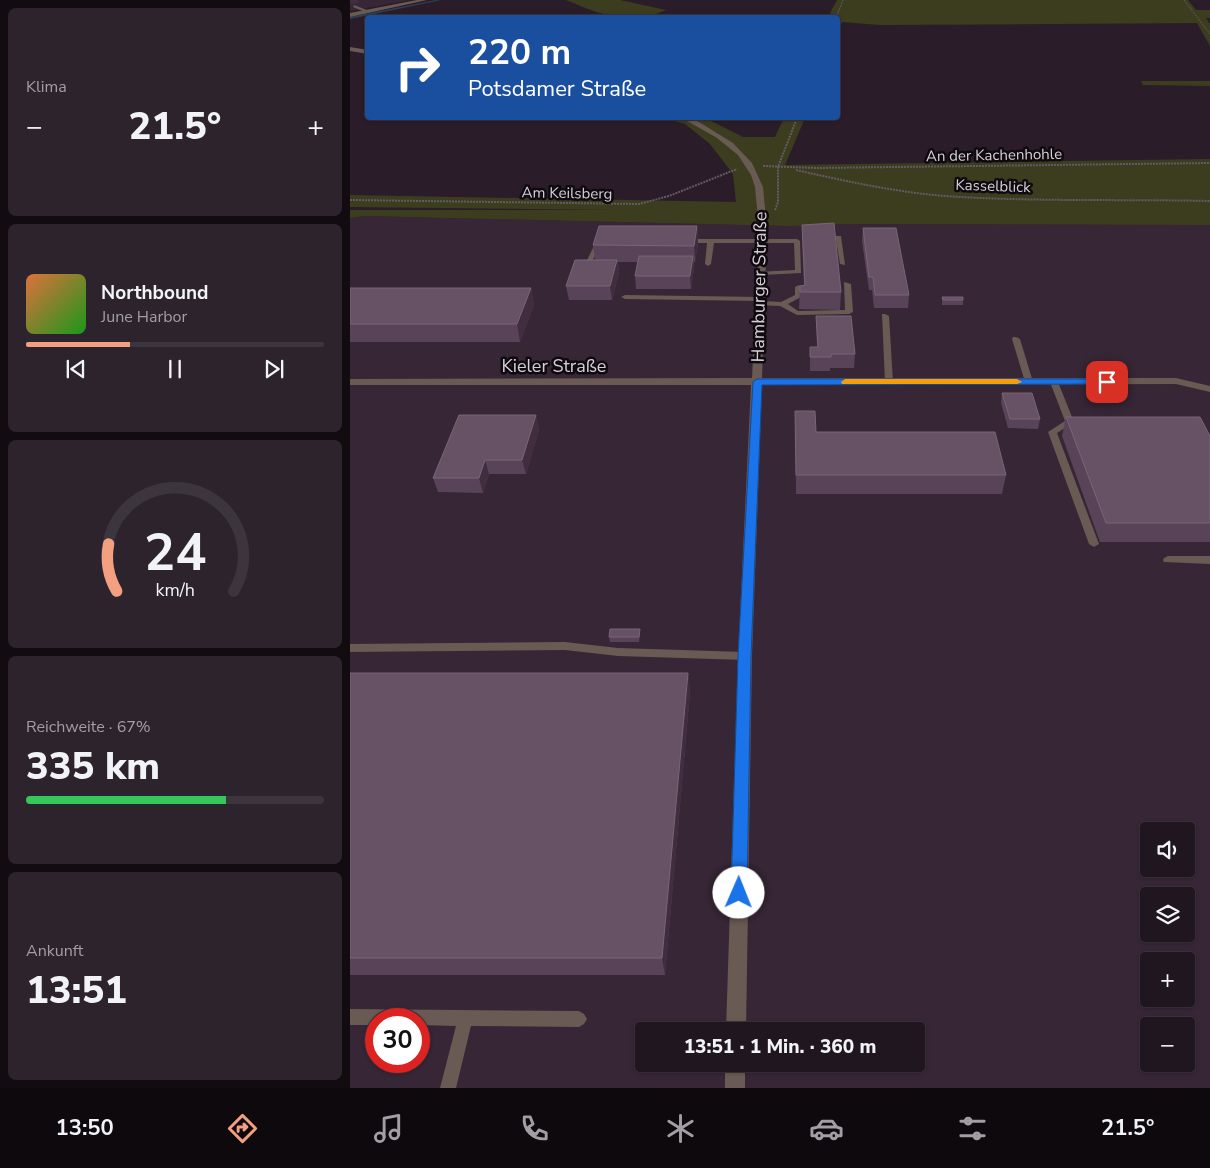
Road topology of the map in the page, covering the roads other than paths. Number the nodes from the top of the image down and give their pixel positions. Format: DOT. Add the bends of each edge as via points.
graph roads {
  1 [pos="424,0"];
  2 [pos="354,6"];
  3 [pos="366,12"];
  4 [pos="350,14"];
  5 [pos="350,50"];
  6 [pos="365,52"];
  7 [pos="689,120"];
  8 [pos="816,237"];
  9 [pos="607,241"];
  10 [pos="673,241"];
  11 [pos="711,241"];
  12 [pos="762,241"];
  13 [pos="588,264"];
  14 [pos="708,264"];
  15 [pos="843,264"];
  16 [pos="761,272"];
  17 [pos="847,284"];
  18 [pos="799,287"];
  19 [pos="625,297"];
  20 [pos="760,301"];
  21 [pos="782,304"];
  22 [pos="885,316"];
  23 [pos="1016,340"];
  24 [pos="350,382"];
  25 [pos="757,382"];
  26 [pos="889,382"];
  27 [pos="1029,382"];
  28 [pos="1054,382"];
  29 [pos="1210,389"];
  30 [pos="1094,544"];
  31 [pos="1168,560"];
  32 [pos="1210,560"];
  33 [pos="350,648"];
  34 [pos="745,656"];
  35 [pos="350,1017"];
  36 [pos="465,1018"];
  37 [pos="579,1019"];
  38 [pos="736,1022"];
  39 [pos="735,1072"];
  40 [pos="448,1088"];
  41 [pos="735,1088"];
  1 -- 3 [label="street"];
  2 -- 3 [label="lane"];
  3 -- 4 [label="street"];
  5 -- 6 [label="street"];
  7 -- 12 [label="street, Hamburger Straße" via="722,137 750,167 758,185"];
  8 -- 15 [label="lane" via="839,237"];
  9 -- 13 [label="lane" via="598,241"];
  10 -- 11 [label="lane"];
  11 -- 12 [label="lane"];
  11 -- 14 [label="lane"];
  12 -- 16 [label="street, Hamburger Straße"];
  12 -- 16 [label="lane" via="800,240 799,272"];
  16 -- 20 [label="street, Hamburger Straße"];
  17 -- 21 [label="lane" via="849,312 797,313"];
  18 -- 21 [label="lane" via="799,296"];
  19 -- 20 [label="lane"];
  20 -- 21 [label="lane"];
  20 -- 25 [label="street, Hamburger Straße"];
  22 -- 26 [label="lane"];
  23 -- 27 [label="lane"];
  24 -- 25 [label="street, Kieler Straße"];
  25 -- 26 [label="street, Kieler Straße"];
  25 -- 34 [label="street, Hamburger Straße"];
  26 -- 27 [label="street, Kieler Straße"];
  27 -- 28 [label="street, Kieler Straße"];
  28 -- 29 [label="street, Kieler Straße" via="1176,381"];
  28 -- 30 [label="lane" via="1075,422 1052,432"];
  31 -- 32 [label="lane"];
  33 -- 34 [label="lane" via="565,646 618,652"];
  34 -- 38 [label="street, Hamburger Straße"];
  35 -- 36 [label="lane"];
  36 -- 37 [label="lane"];
  36 -- 40 [label="lane"];
  39 -- 41 [label="street"];
}
